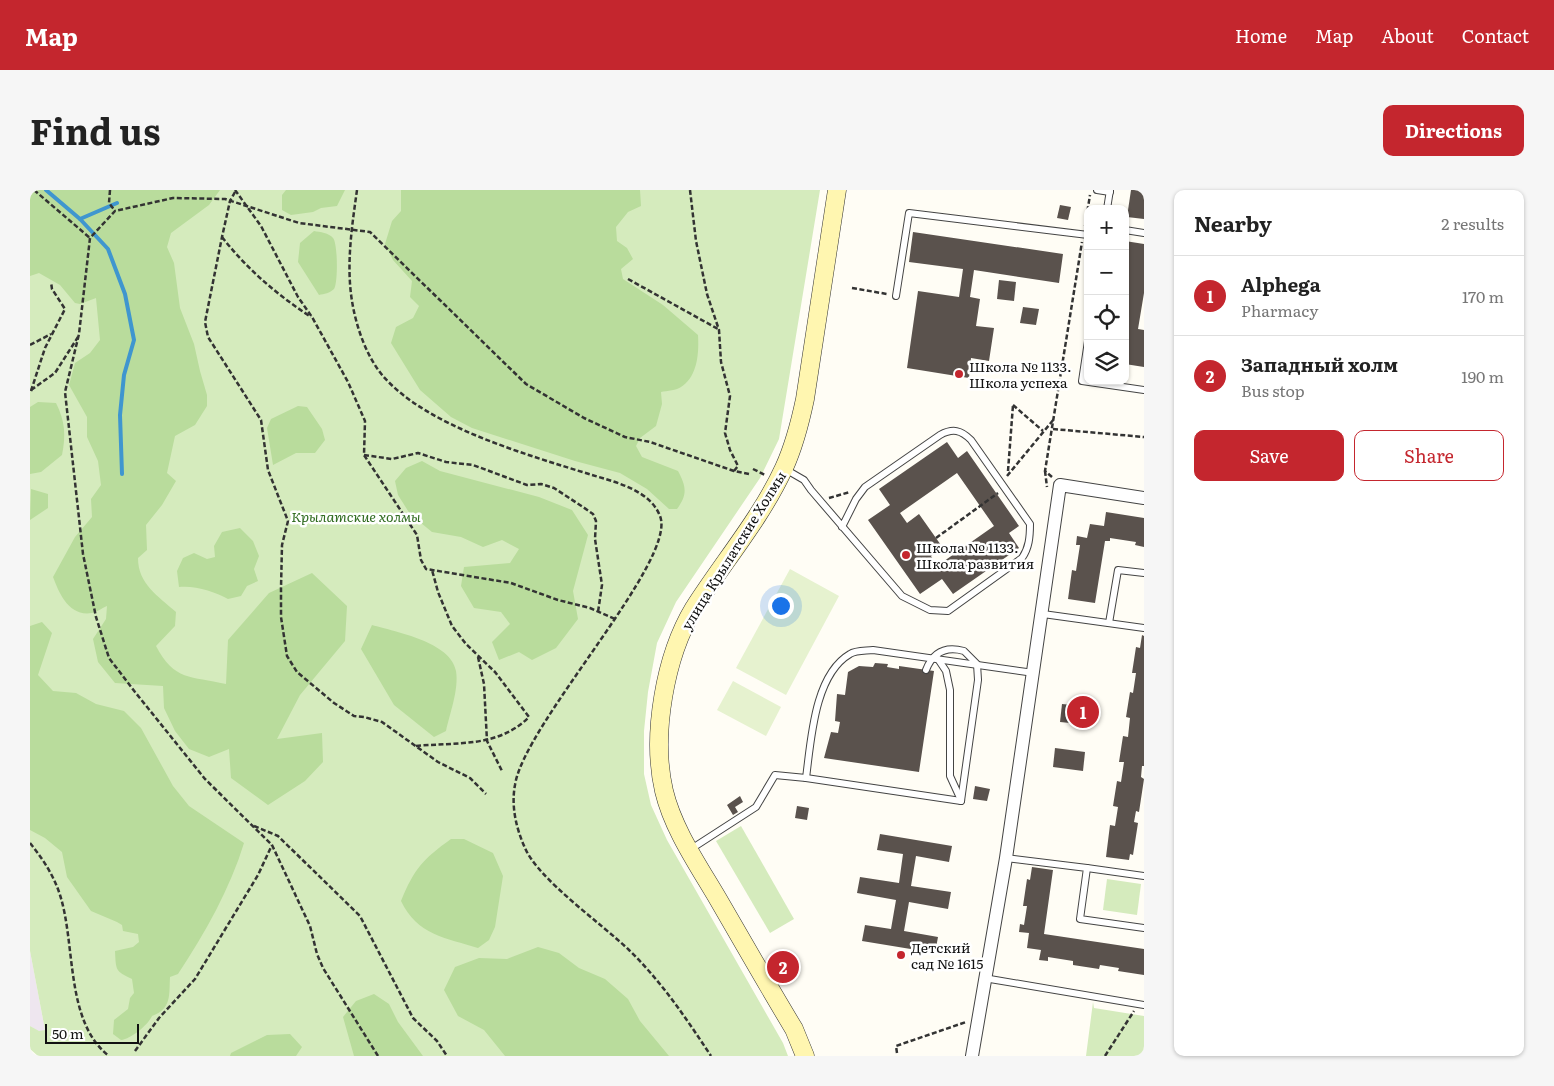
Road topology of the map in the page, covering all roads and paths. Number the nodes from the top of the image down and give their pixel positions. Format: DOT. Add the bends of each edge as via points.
graph roads {
  1 [pos="34,190"];
  2 [pos="110,190"];
  3 [pos="357,190"];
  4 [pos="690,190"];
  5 [pos="837,190"];
  6 [pos="1090,190"];
  7 [pos="1097,190"];
  8 [pos="235,191"];
  9 [pos="1110,191"];
  10 [pos="230,201"];
  11 [pos="245,205"];
  12 [pos="1089,205"];
  13 [pos="1108,205"];
  14 [pos="115,211"];
  15 [pos="351,230"];
  16 [pos="1129,231"];
  17 [pos="1144,233"];
  18 [pos="1084,234"];
  19 [pos="222,237"];
  20 [pos="90,238"];
  21 [pos="1084,246"];
  22 [pos="628,279"];
  23 [pos="51,282"];
  24 [pos="852,288"];
  25 [pos="896,296"];
  26 [pos="312,318"];
  27 [pos="719,330"];
  28 [pos="52,333"];
  29 [pos="80,334"];
  30 [pos="30,345"];
  31 [pos="1084,368"];
  32 [pos="1084,381"];
  33 [pos="1110,385"];
  34 [pos="1144,390"];
  35 [pos="30,391"];
  36 [pos="1055,418"];
  37 [pos="1053,429"];
  38 [pos="1043,431"];
  39 [pos="1144,437"];
  40 [pos="364,455"];
  41 [pos="784,468"];
  42 [pos="734,472"];
  43 [pos="1007,473"];
  44 [pos="749,474"];
  45 [pos="1060,485"];
  46 [pos="865,487"];
  47 [pos="1005,488"];
  48 [pos="1144,498"];
  49 [pos="820,500"];
  50 [pos="842,528"];
  51 [pos="936,538"];
  52 [pos="432,570"];
  53 [pos="1144,573"];
  54 [pos="598,612"];
  55 [pos="1043,614"];
  56 [pos="615,619"];
  57 [pos="1110,623"];
  58 [pos="1144,628"];
  59 [pos="477,655"];
  60 [pos="938,659"];
  61 [pos="926,670"];
  62 [pos="1034,673"];
  63 [pos="487,741"];
  64 [pos="416,746"];
  65 [pos="502,771"];
  66 [pos="806,778"];
  67 [pos="486,794"];
  68 [pos="962,801"];
  69 [pos="253,825"];
  70 [pos="30,843"];
  71 [pos="272,845"];
  72 [pos="689,850"];
  73 [pos="1006,858"];
  74 [pos="1087,868"];
  75 [pos="1144,876"];
  76 [pos="1144,928"];
  77 [pos="984,978"];
  78 [pos="1141,1004"];
  79 [pos="966,1022"];
  80 [pos="135,1051"];
  81 [pos="897,1053"];
  82 [pos="109,1056"];
  83 [pos="378,1056"];
  84 [pos="447,1056"];
  85 [pos="711,1056"];
  86 [pos="805,1056"];
  87 [pos="972,1056"];
  88 [pos="1105,1056"];
  1 -- 20 [label="path"];
  2 -- 14 [label="path" via="109,203"];
  3 -- 15 [label="path"];
  4 -- 27 [label="path" via="698,250"];
  5 -- 41 [label="street, улица Крылатские Холмы" via="806,399"];
  6 -- 12 [label="path"];
  7 -- 9 [label="lane"];
  8 -- 10 [label="path"];
  8 -- 11 [label="path"];
  9 -- 13 [label="lane"];
  10 -- 11 [label="path"];
  10 -- 14 [label="path" via="173,198"];
  10 -- 19 [label="path"];
  11 -- 15 [label="path" via="299,223"];
  11 -- 26 [label="path" via="261,226"];
  14 -- 20 [label="path"];
  15 -- 42 [label="path" via="371,232 526,384 584,418 625,437 650,442"];
  15 -- 56 [label="path" via="352,302 361,336 383,376 412,403 459,427 535,457 622,485 654,506 661,517 661,539"];
  16 -- 17 [label="lane"];
  18 -- 25 [label="lane" via="909,213"];
  19 -- 26 [label="path" via="245,266"];
  19 -- 64 [label="path" via="206,322 208,337 261,420 268,470 288,521 282,544 281,588 281,617 287,656 297,672 334,703 354,716 382,722"];
  20 -- 29 [label="path"];
  21 -- 36 [label="path"];
  22 -- 27 [label="path"];
  23 -- 28 [label="path" via="65,310"];
  24 -- 25 [label="path"];
  26 -- 40 [label="path" via="360,405 365,421"];
  27 -- 42 [label="path" via="721,362 730,396 725,433 738,466"];
  28 -- 30 [label="path"];
  28 -- 35 [label="path"];
  29 -- 35 [label="path" via="55,372"];
  29 -- 69 [label="path" via="65,392 67,420 83,554 96,617 109,658 205,779"];
  31 -- 32 [label="lane"];
  33 -- 34 [label="lane"];
  36 -- 37 [label="path"];
  36 -- 38 [label="path"];
  37 -- 39 [label="path"];
  37 -- 45 [label="path" via="1045,471"];
  38 -- 43 [label="path"];
  38 -- 43 [label="path" via="1013,405"];
  40 -- 52 [label="path" via="417,535 421,560 426,569"];
  40 -- 54 [label="path" via="392,459 418,453 446,462 473,465 527,485 541,484 554,488 583,507 596,521 595,539 602,585"];
  41 -- 49 [label="lane" via="804,480"];
  41 -- 72 [label="street, улица Крылатские Холмы" via="694,608 672,657 660,732 659,761 664,792"];
  42 -- 44 [label="path"];
  43 -- 47 [label="path"];
  45 -- 48 [label="street"];
  45 -- 55 [label="street"];
  46 -- 47 [label="lane" via="940,435 954,430 963,432 971,440"];
  46 -- 49 [label="path"];
  46 -- 50 [label="lane"];
  47 -- 50 [label="lane" via="1030,524 1027,550 1022,558 948,611 930,610 902,596"];
  47 -- 51 [label="path"];
  49 -- 50 [label="lane"];
  52 -- 54 [label="path" via="511,583"];
  52 -- 59 [label="path" via="452,626"];
  53 -- 57 [label="lane" via="1118,570"];
  54 -- 56 [label="path"];
  55 -- 57 [label="lane"];
  55 -- 62 [label="street"];
  56 -- 85 [label="path" via="538,732 520,766 513,808 526,851 538,868 659,981"];
  57 -- 58 [label="lane"];
  59 -- 63 [label="path" via="484,684"];
  59 -- 63 [label="path" via="495,672 529,717 518,727"];
  60 -- 62 [label="lane"];
  60 -- 66 [label="lane" via="873,650 851,652 835,666 815,708"];
  60 -- 68 [label="lane" via="946,671 950,690 950,776"];
  61 -- 68 [label="lane" via="934,656 946,649 964,651 977,664 978,680"];
  62 -- 73 [label="street"];
  63 -- 64 [label="path"];
  63 -- 65 [label="path"];
  64 -- 67 [label="path" via="438,762 470,778"];
  66 -- 68 [label="lane"];
  66 -- 72 [label="lane" via="775,775 756,807"];
  69 -- 71 [label="path"];
  69 -- 84 [label="path" via="278,836 360,916 413,1018 438,1041"];
  70 -- 82 [label="path" via="42,857 60,895 86,1027 99,1048"];
  71 -- 80 [label="path" via="258,875 195,979 159,1018"];
  71 -- 83 [label="path" via="310,926 323,968"];
  72 -- 86 [label="street, улица Крылатские Холмы" via="794,1029"];
  73 -- 74 [label="lane"];
  73 -- 77 [label="street"];
  74 -- 75 [label="lane"];
  74 -- 76 [label="lane" via="1080,919"];
  77 -- 78 [label="lane"];
  77 -- 87 [label="street"];
  78 -- 88 [label="path"];
  79 -- 81 [label="path" via="896,1046"];
}
